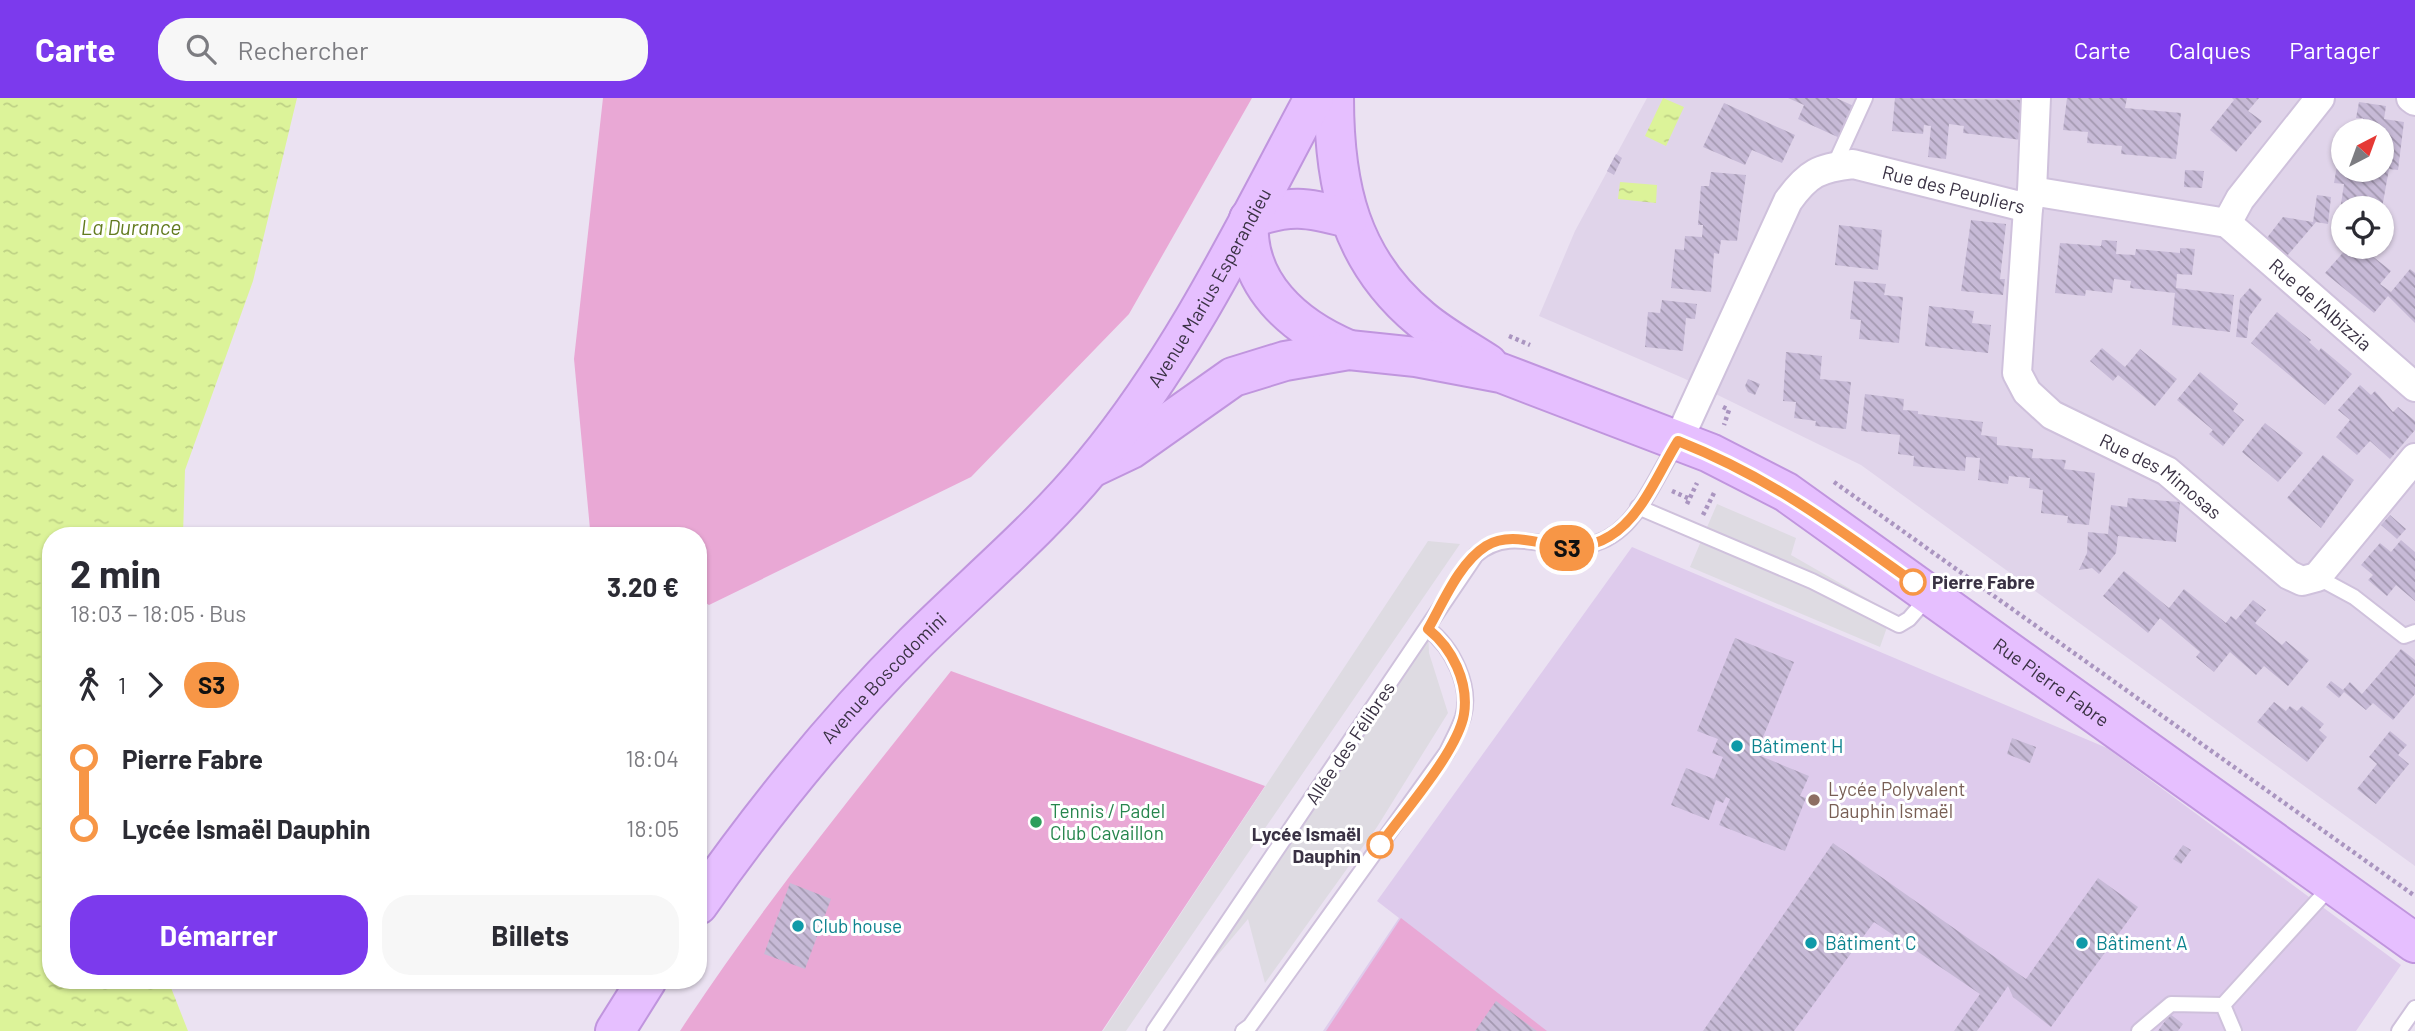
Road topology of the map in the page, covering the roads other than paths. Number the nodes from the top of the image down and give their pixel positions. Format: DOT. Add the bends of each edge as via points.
graph roads {
  1 [pos="1314,98"];
  2 [pos="1334,98"];
  3 [pos="1865,98"];
  4 [pos="2036,98"];
  5 [pos="2320,98"];
  6 [pos="2411,98"];
  7 [pos="2415,102"];
  8 [pos="1834,166"];
  9 [pos="2030,200"];
  10 [pos="1348,218"];
  11 [pos="1249,219"];
  12 [pos="2227,223"];
  13 [pos="1349,350"];
  14 [pos="1501,373"];
  15 [pos="2415,387"];
  16 [pos="1678,441"];
  17 [pos="2415,458"];
  18 [pos="1091,468"];
  19 [pos="1638,507"];
  20 [pos="2317,577"];
  21 [pos="1930,595"];
  22 [pos="1428,629"];
  23 [pos="2415,632"];
  24 [pos="2333,884"];
  25 [pos="707,893"];
  26 [pos="2415,943"];
  27 [pos="641,989"];
  28 [pos="2223,1005"];
  29 [pos="2415,1008"];
  30 [pos="1160,1029"];
  31 [pos="615,1031"];
  32 [pos="1242,1031"];
  33 [pos="2140,1031"];
  34 [pos="2234,1031"];
  35 [pos="2399,1031"];
  1 -- 11 [label="street, Avenue Marius Esperandieu"];
  2 -- 10 [label="street" via="1336,163"];
  3 -- 8 [label="lane"];
  4 -- 9 [label="street, Rue des Mimosas"];
  5 -- 12 [label="street" via="2240,198"];
  6 -- 7 [label="street"];
  8 -- 9 [label="street, Rue des Peupliers" via="1853,164"];
  8 -- 16 [label="street, Rue des Peupliers" via="1805,178 1788,201"];
  9 -- 12 [label="street, Rue des Peupliers"];
  9 -- 20 [label="street, Rue des Mimosas" via="2017,373 2027,392 2052,415 2167,471 2289,575 2302,581"];
  10 -- 11 [label="street" via="1307,207 1279,208"];
  10 -- 14 [label="street" via="1373,263 1402,300 1421,319"];
  11 -- 13 [label="street" via="1253,264 1275,299 1308,330"];
  11 -- 18 [label="street, Avenue Marius Esperandieu" via="1165,366"];
  12 -- 15 [label="street, Rue de l'Albizzia"];
  13 -- 14 [label="street"];
  13 -- 18 [label="street" via="1285,361 1233,377 1131,449"];
  14 -- 16 [label="street, Rue Pierre Fabre"];
  16 -- 19 [label="lane, Allée des Félibres"];
  16 -- 21 [label="street, Rue Pierre Fabre" via="1786,492"];
  17 -- 20 [label="street"];
  18 -- 25 [label="street, Avenue Boscodomini" via="911,647 783,793"];
  19 -- 21 [label="lane" via="1812,581 1899,625"];
  19 -- 22 [label="lane, Allée des Félibres" via="1626,524 1595,543 1570,548 1504,539 1486,546 1463,570"];
  20 -- 23 [label="lane" via="2354,597 2404,636"];
  21 -- 24 [label="street, Rue Pierre Fabre"];
  22 -- 30 [label="lane, Allée des Félibres"];
  22 -- 32 [label="lane" via="1444,642 1464,691 1464,715 1447,752"];
  24 -- 26 [label="street, Rue Pierre Fabre"];
  24 -- 28 [label="lane"];
  27 -- 31 [label="street"];
  28 -- 33 [label="lane" via="2171,1004"];
  28 -- 34 [label="lane"];
  29 -- 35 [label="lane"];
}
